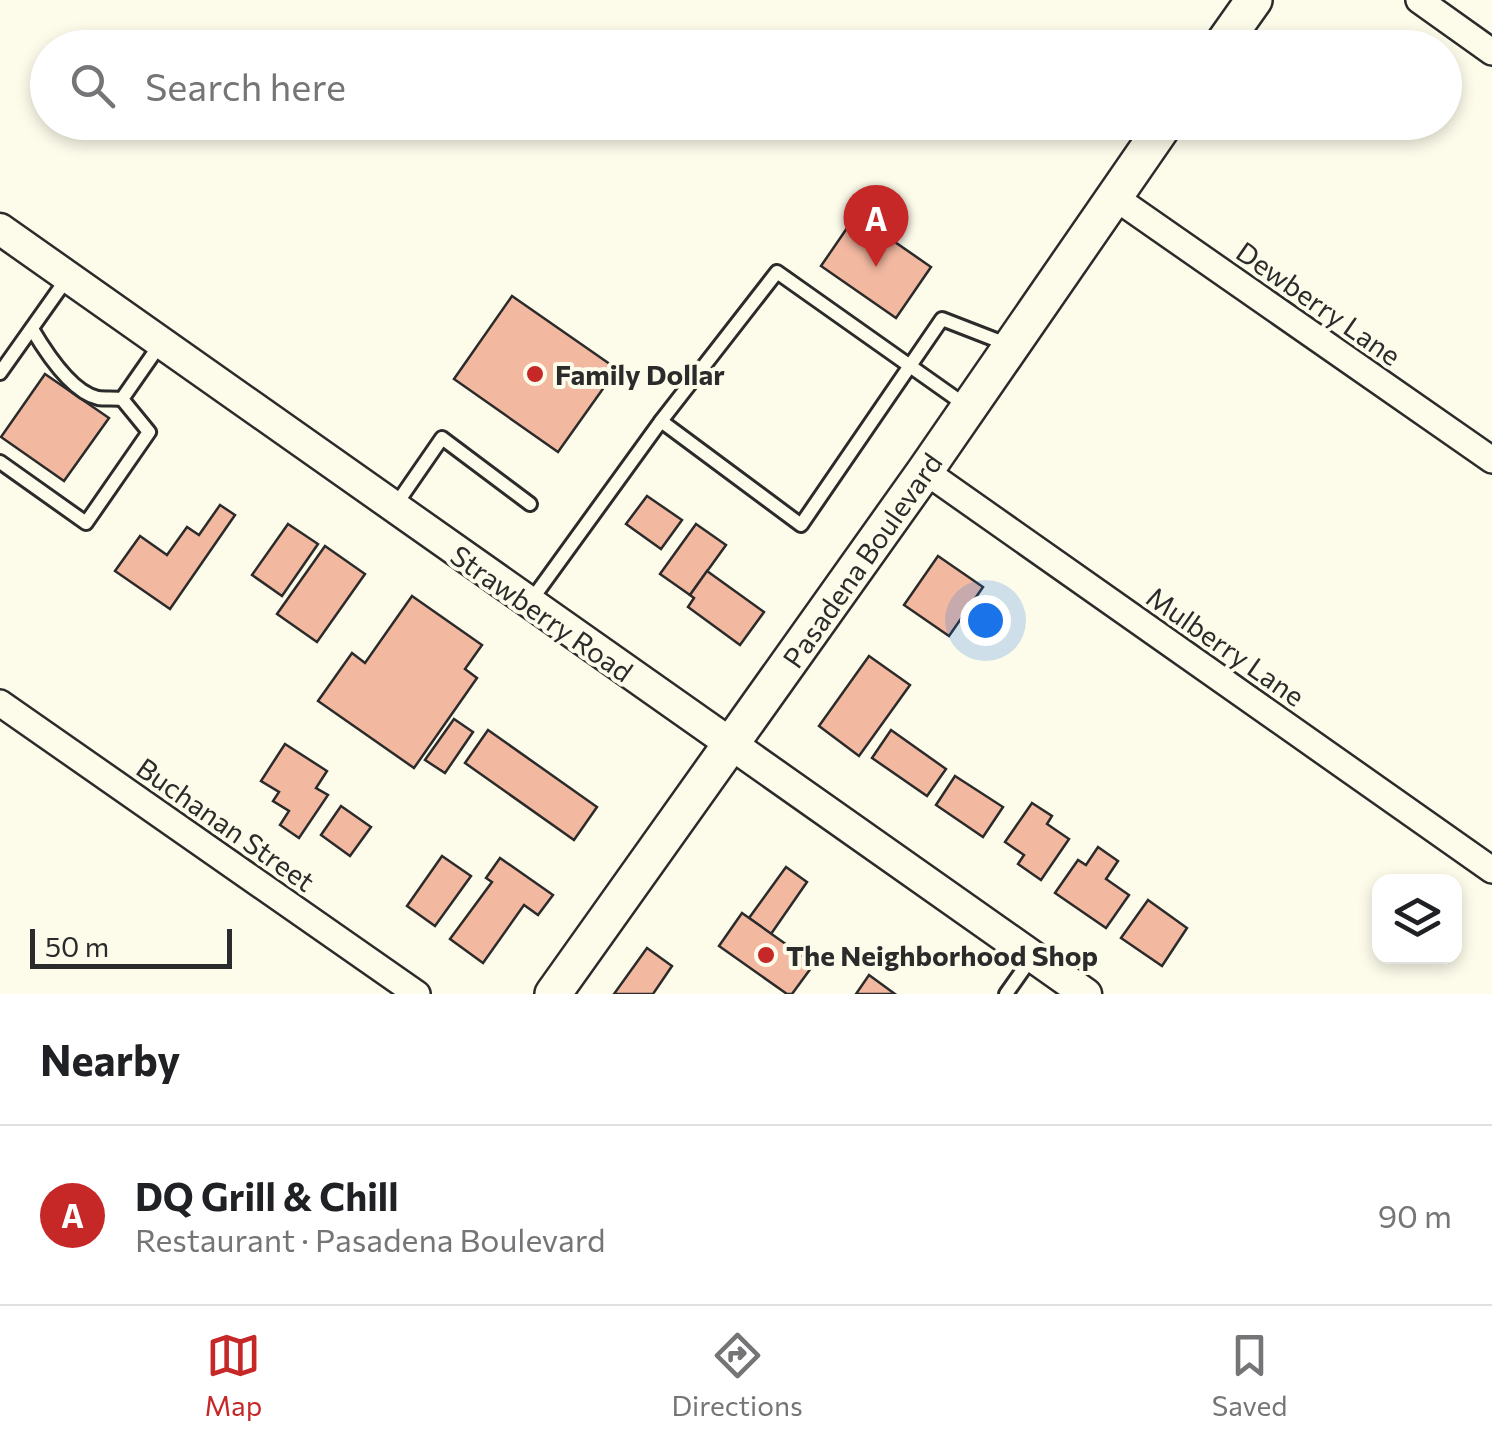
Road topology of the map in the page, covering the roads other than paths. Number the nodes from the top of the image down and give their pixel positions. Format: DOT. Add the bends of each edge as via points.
graph roads {
  1 [pos="1254,0"];
  2 [pos="1419,0"];
  3 [pos="1233,30"];
  4 [pos="1461,30"];
  5 [pos="1462,31"];
  6 [pos="1492,52"];
  7 [pos="1153,140"];
  8 [pos="1112,196"];
  9 [pos="0,229"];
  10 [pos="68,278"];
  11 [pos="32,328"];
  12 [pos="162,344"];
  13 [pos="1011,346"];
  14 [pos="911,366"];
  15 [pos="0,373"];
  16 [pos="122,399"];
  17 [pos="969,408"];
  18 [pos="661,421"];
  19 [pos="1492,460"];
  20 [pos="0,462"];
  21 [pos="925,471"];
  22 [pos="530,504"];
  23 [pos="394,508"];
  24 [pos="529,604"];
  25 [pos="0,703"];
  26 [pos="730,746"];
  27 [pos="1492,870"];
  28 [pos="1032,957"];
  29 [pos="417,994"];
  30 [pos="553,994"];
  31 [pos="1006,994"];
  32 [pos="1086,994"];
  1 -- 3 [label="main road"];
  2 -- 4 [label="street"];
  5 -- 6 [label="street"];
  7 -- 8 [label="main road, Pasadena Boulevard"];
  8 -- 13 [label="main road, Pasadena Boulevard"];
  8 -- 19 [label="street, Dewberry Lane"];
  9 -- 10 [label="street, Strawberry Road"];
  10 -- 11 [label="lane"];
  10 -- 12 [label="street, Strawberry Road"];
  11 -- 15 [label="lane"];
  11 -- 16 [label="lane" via="63,374 94,398"];
  12 -- 16 [label="lane"];
  12 -- 23 [label="street, Strawberry Road"];
  13 -- 14 [label="lane" via="942,319"];
  13 -- 17 [label="main road, Pasadena Boulevard"];
  14 -- 17 [label="lane"];
  14 -- 18 [label="lane" via="778,272"];
  14 -- 18 [label="lane" via="801,525"];
  16 -- 20 [label="lane" via="150,432 86,523"];
  17 -- 21 [label="main road, Pasadena Boulevard"];
  18 -- 24 [label="lane"];
  21 -- 26 [label="main road, Pasadena Boulevard"];
  21 -- 27 [label="street, Mulberry Lane"];
  22 -- 23 [label="lane" via="442,438"];
  23 -- 24 [label="street, Strawberry Road"];
  24 -- 26 [label="street, Strawberry Road"];
  25 -- 29 [label="street, Buchanan Street"];
  26 -- 28 [label="street, Strawberry Road"];
  26 -- 30 [label="main road, Pasadena Boulevard"];
  28 -- 31 [label="lane"];
  28 -- 32 [label="street, Strawberry Road"];
}
